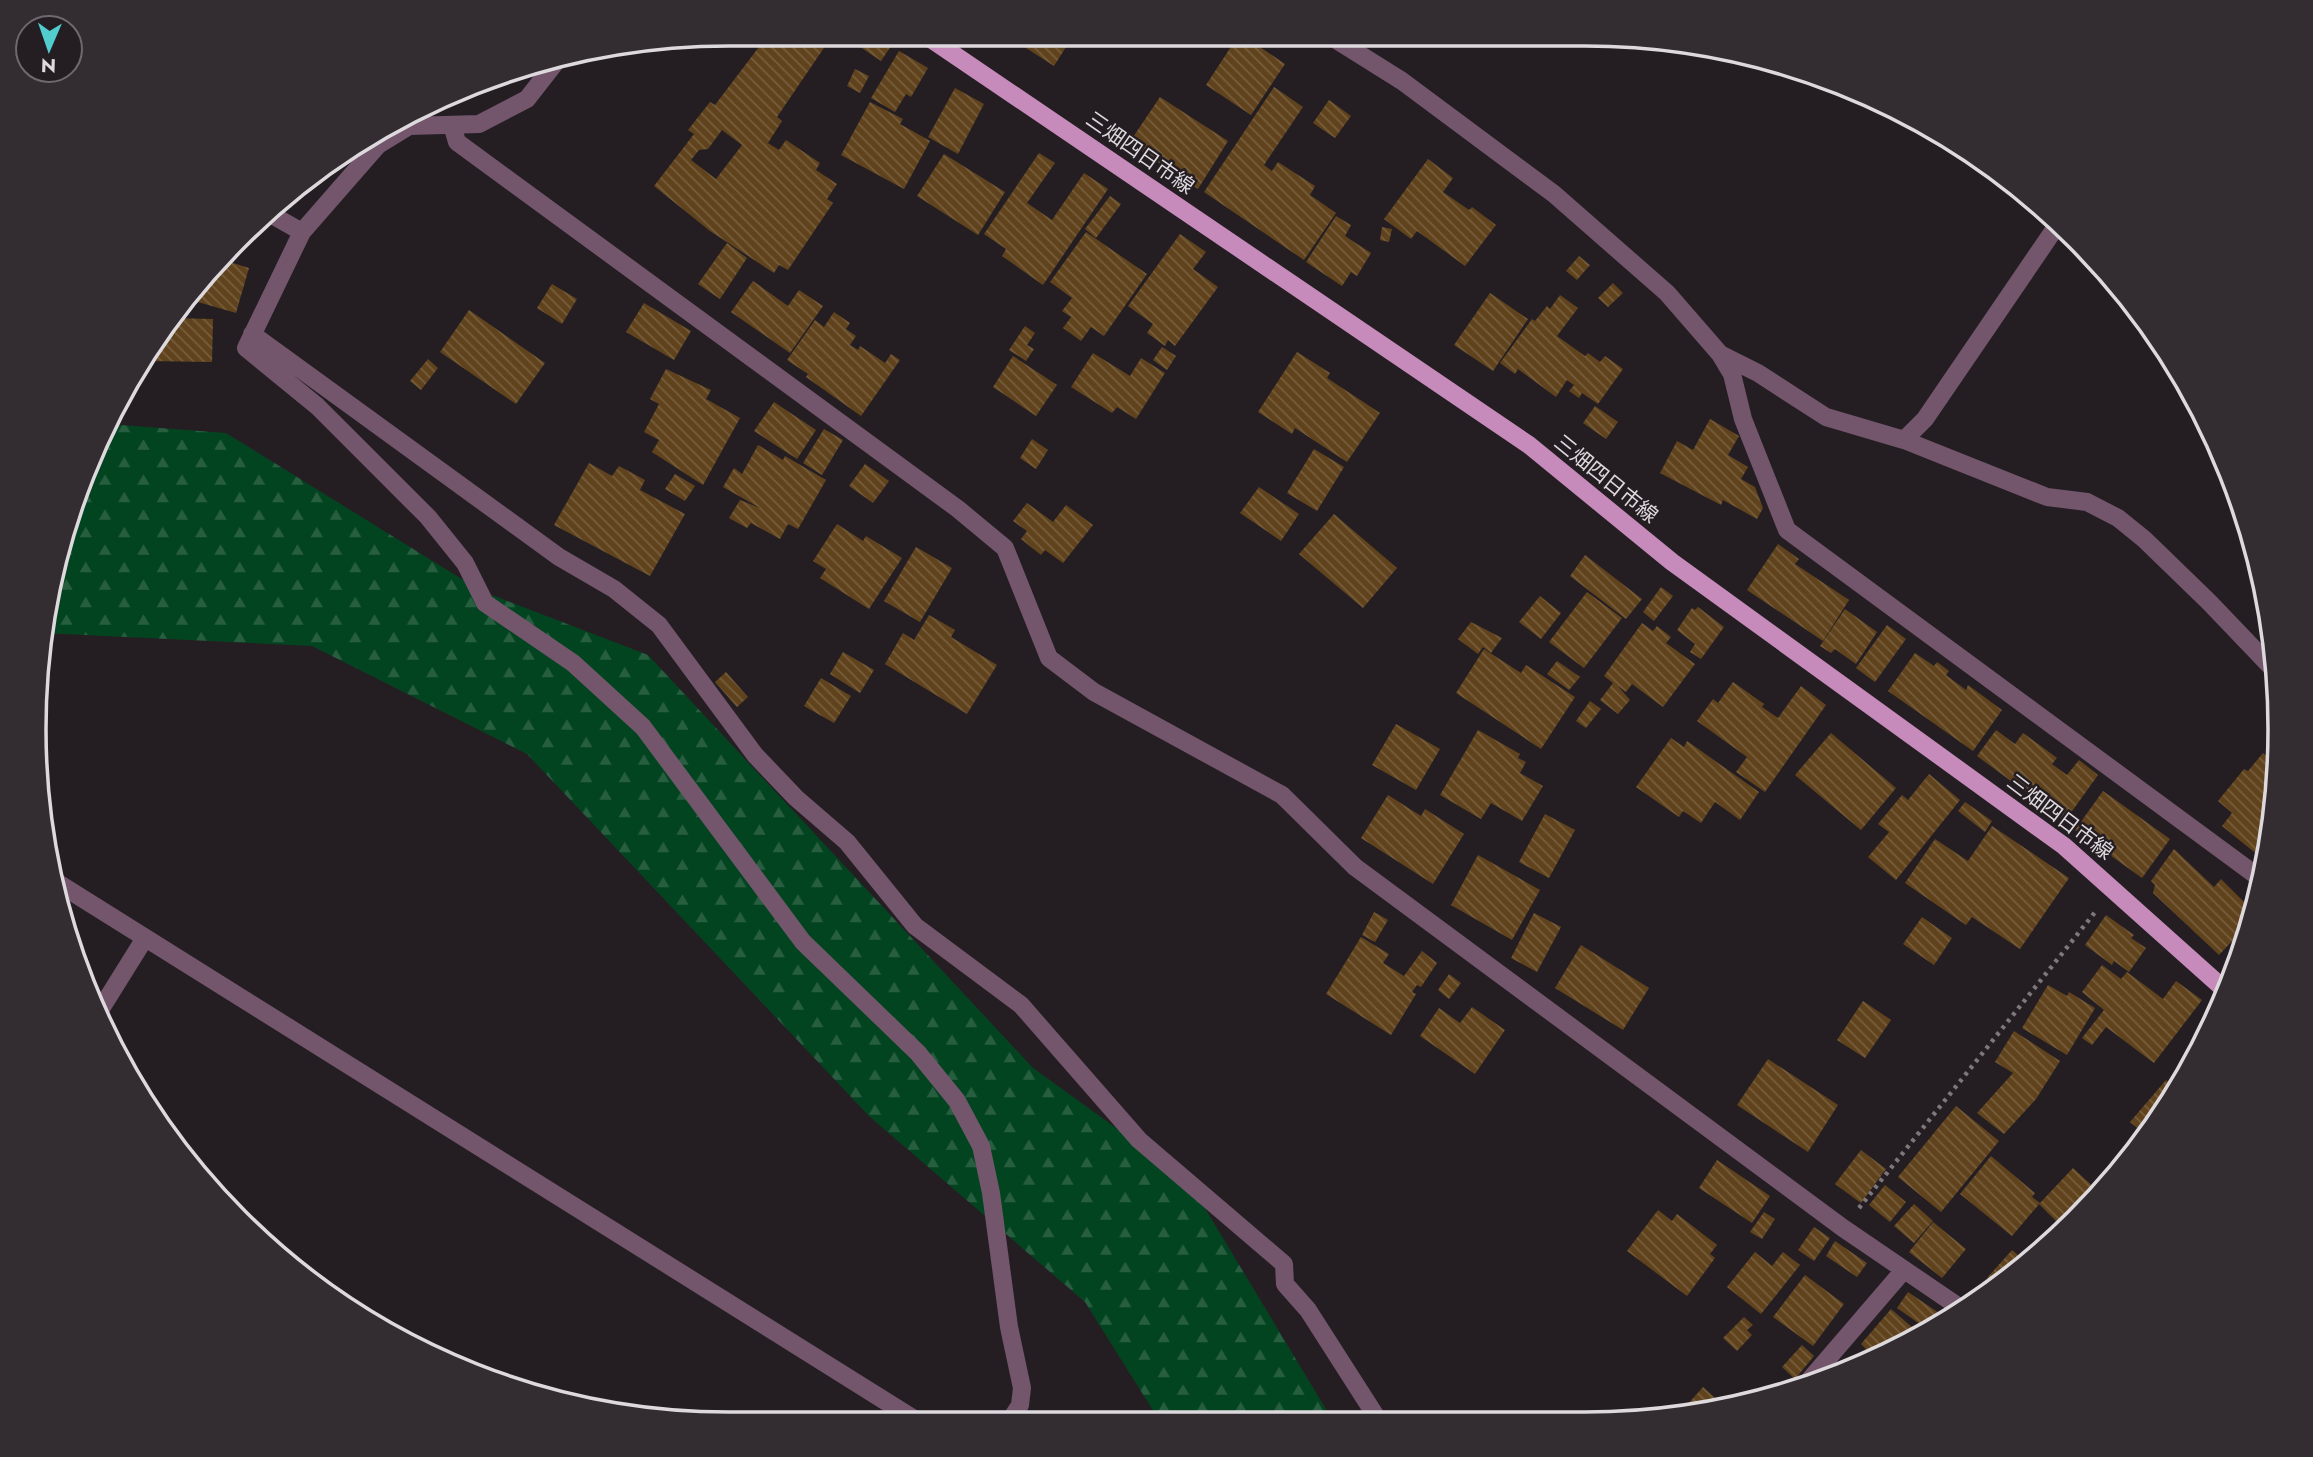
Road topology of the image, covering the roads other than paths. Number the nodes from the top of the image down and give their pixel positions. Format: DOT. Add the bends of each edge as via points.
graph roads {
  1 [pos="942,46"];
  2 [pos="1346,46"];
  3 [pos="550,70"];
  4 [pos="452,125"];
  5 [pos="276,217"];
  6 [pos="302,232"];
  7 [pos="2053,232"];
  8 [pos="252,334"];
  9 [pos="1720,354"];
  10 [pos="1903,440"];
  11 [pos="2264,659"];
  12 [pos="2252,872"];
  13 [pos="65,888"];
  14 [pos="145,938"];
  15 [pos="2218,984"];
  16 [pos="104,1004"];
  17 [pos="1904,1270"];
  18 [pos="1953,1303"];
  19 [pos="1818,1370"];
  20 [pos="903,1412"];
  21 [pos="1016,1412"];
  22 [pos="1373,1412"];
  1 -- 15 [label="main road, 三畑四日市線" via="1529,445 1672,562 2064,846"];
  2 -- 9 [label="street" via="1402,81 1554,194 1667,293"];
  3 -- 4 [label="street" via="527,99 479,124"];
  4 -- 6 [label="street" via="409,126 378,145"];
  4 -- 17 [label="street" via="457,142 1005,548 1049,658 1094,692 1282,795 1355,867"];
  5 -- 6 [label="street"];
  6 -- 8 [label="street"];
  7 -- 10 [label="street" via="1925,419"];
  8 -- 21 [label="street" via="246,348 317,406 428,517 465,563 485,603 573,663 643,726 803,942 918,1053 957,1101 981,1146 991,1193 1022,1388"];
  8 -- 22 [label="street" via="659,625 755,755 847,842 915,926 1021,1005 1139,1140 1284,1264 1285,1284 1308,1310"];
  9 -- 10 [label="street" via="1826,417"];
  9 -- 12 [label="street" via="1732,374 1743,419 1787,530"];
  10 -- 11 [label="street" via="2003,482 2048,497 2087,502 2118,518"];
  13 -- 14 [label="street"];
  14 -- 16 [label="street"];
  14 -- 20 [label="street"];
  17 -- 18 [label="street"];
  17 -- 19 [label="street"];
}
